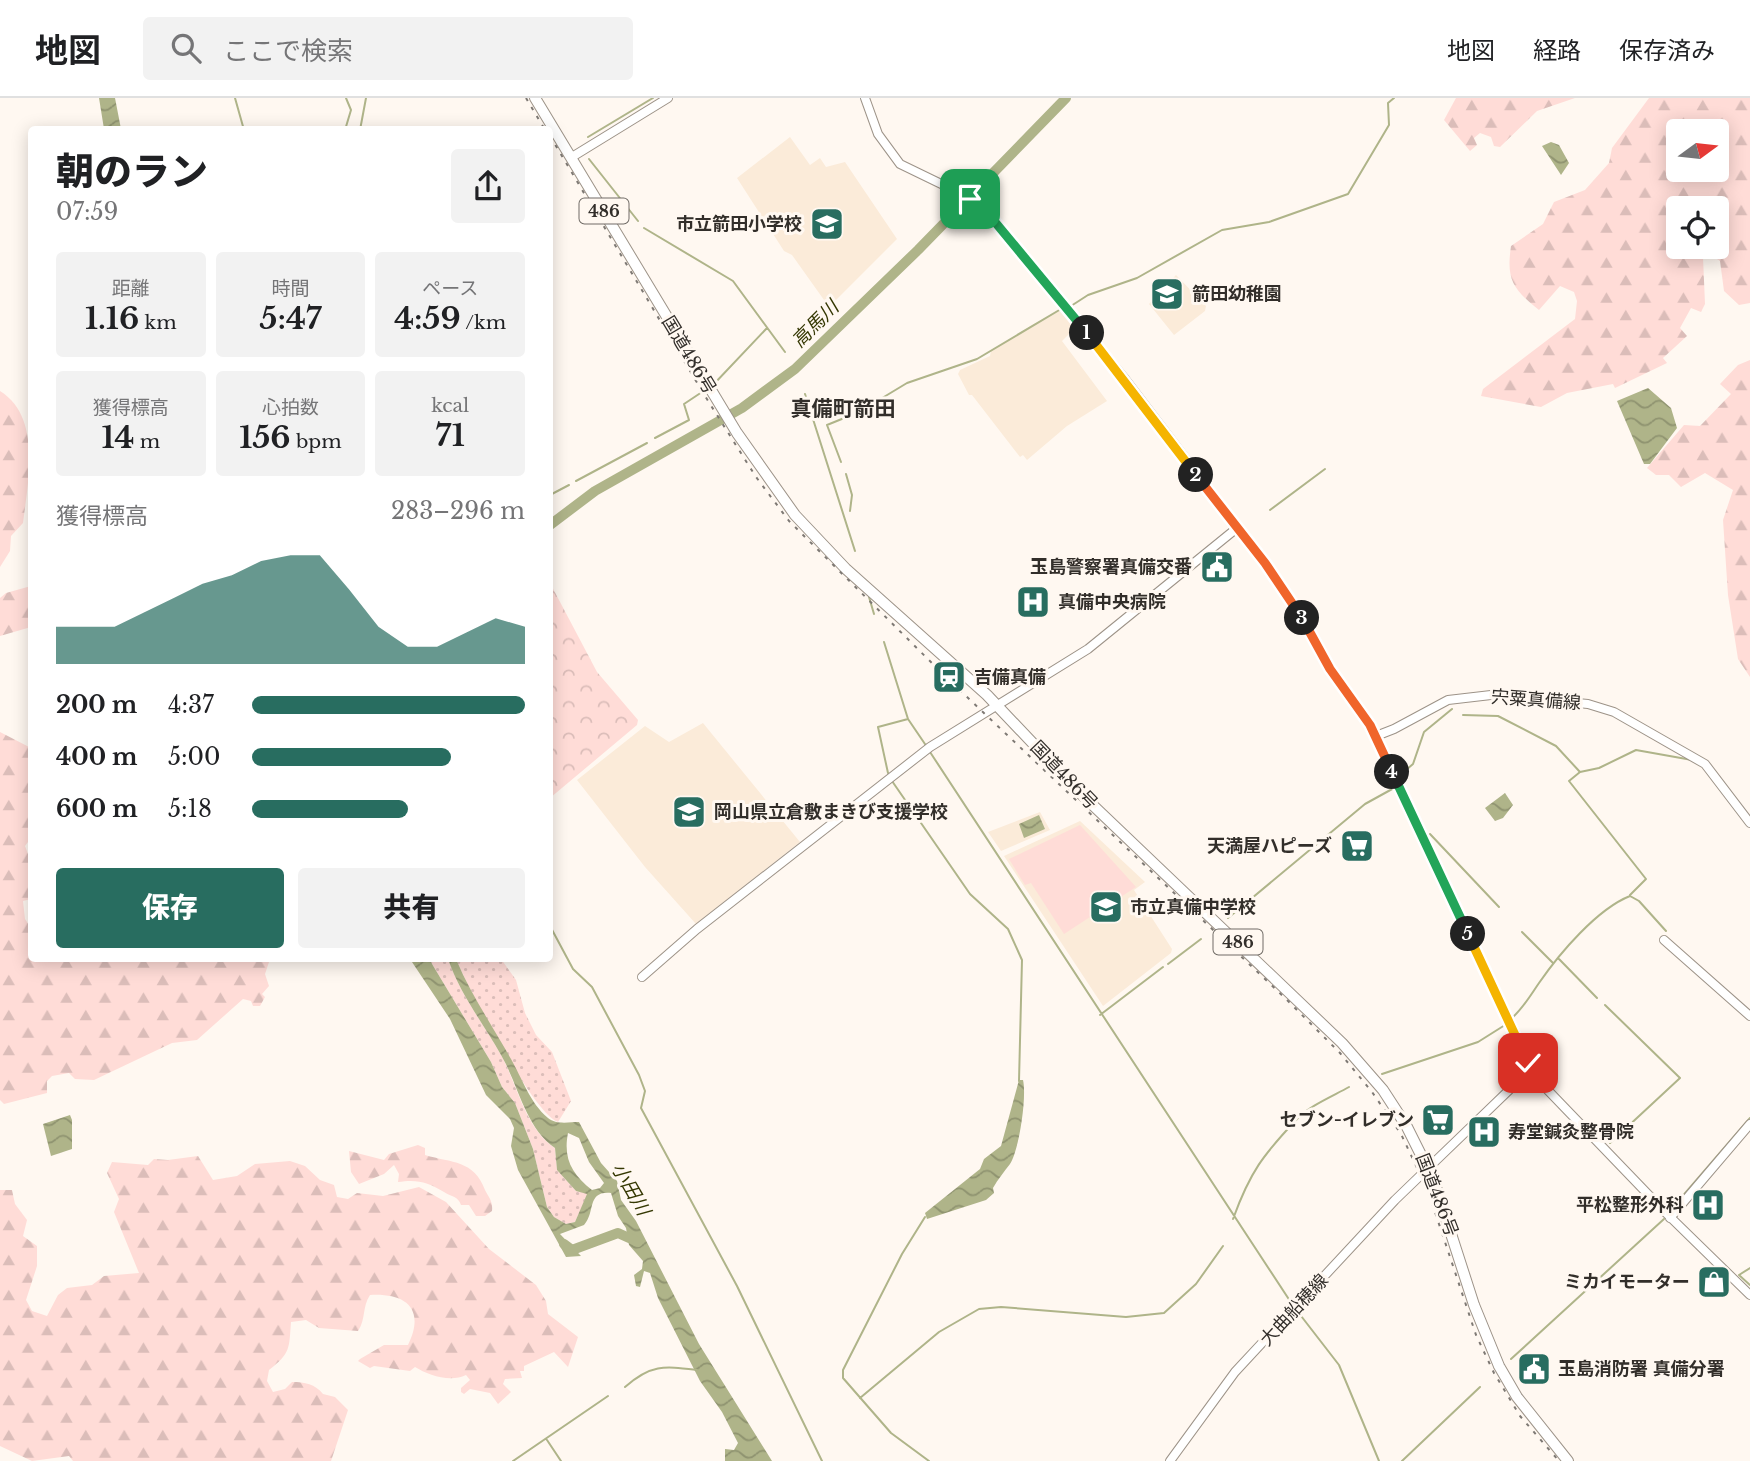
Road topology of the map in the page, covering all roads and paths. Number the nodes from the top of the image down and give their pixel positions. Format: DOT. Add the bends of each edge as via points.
graph roads {
  1 [pos="535,98"];
  2 [pos="668,98"];
  3 [pos="865,98"];
  4 [pos="553,126"];
  5 [pos="553,127"];
  6 [pos="572,157"];
  7 [pos="1237,528"];
  8 [pos="998,705"];
  9 [pos="1376,736"];
  10 [pos="1750,823"];
  11 [pos="1664,940"];
  12 [pos="642,977"];
  13 [pos="1750,1016"];
  14 [pos="1531,1069"];
  15 [pos="1750,1125"];
  16 [pos="1428,1167"];
  17 [pos="1670,1217"];
  18 [pos="1750,1295"];
  19 [pos="1170,1461"];
  20 [pos="1568,1461"];
  1 -- 4 [label="highway, 国道486号 / 486"];
  2 -- 6 [label="street"];
  3 -- 7 [label="street" via="878,134 900,164 968,197 995,222 1117,369"];
  5 -- 6 [label="highway, 国道486号 / 486"];
  6 -- 8 [label="highway, 国道486号 / 486" via="751,456 788,507 846,569"];
  7 -- 8 [label="street" via="1088,649"];
  7 -- 9 [label="street" via="1283,589"];
  8 -- 12 [label="street" via="927,749"];
  8 -- 16 [label="highway, 国道486号 / 486" via="1079,792 1342,1043 1383,1090"];
  9 -- 10 [label="street, 宍粟真備線" via="1452,699 1491,695 1588,704 1614,712 1705,764"];
  9 -- 14 [label="street"];
  11 -- 13 [label="street"];
  14 -- 16 [label="street"];
  14 -- 17 [label="street"];
  15 -- 17 [label="street"];
  16 -- 19 [label="street, 大曲船穂線" via="1235,1372"];
  16 -- 20 [label="highway, 国道486号 / 486" via="1499,1366 1517,1397"];
  17 -- 18 [label="street"];
}
